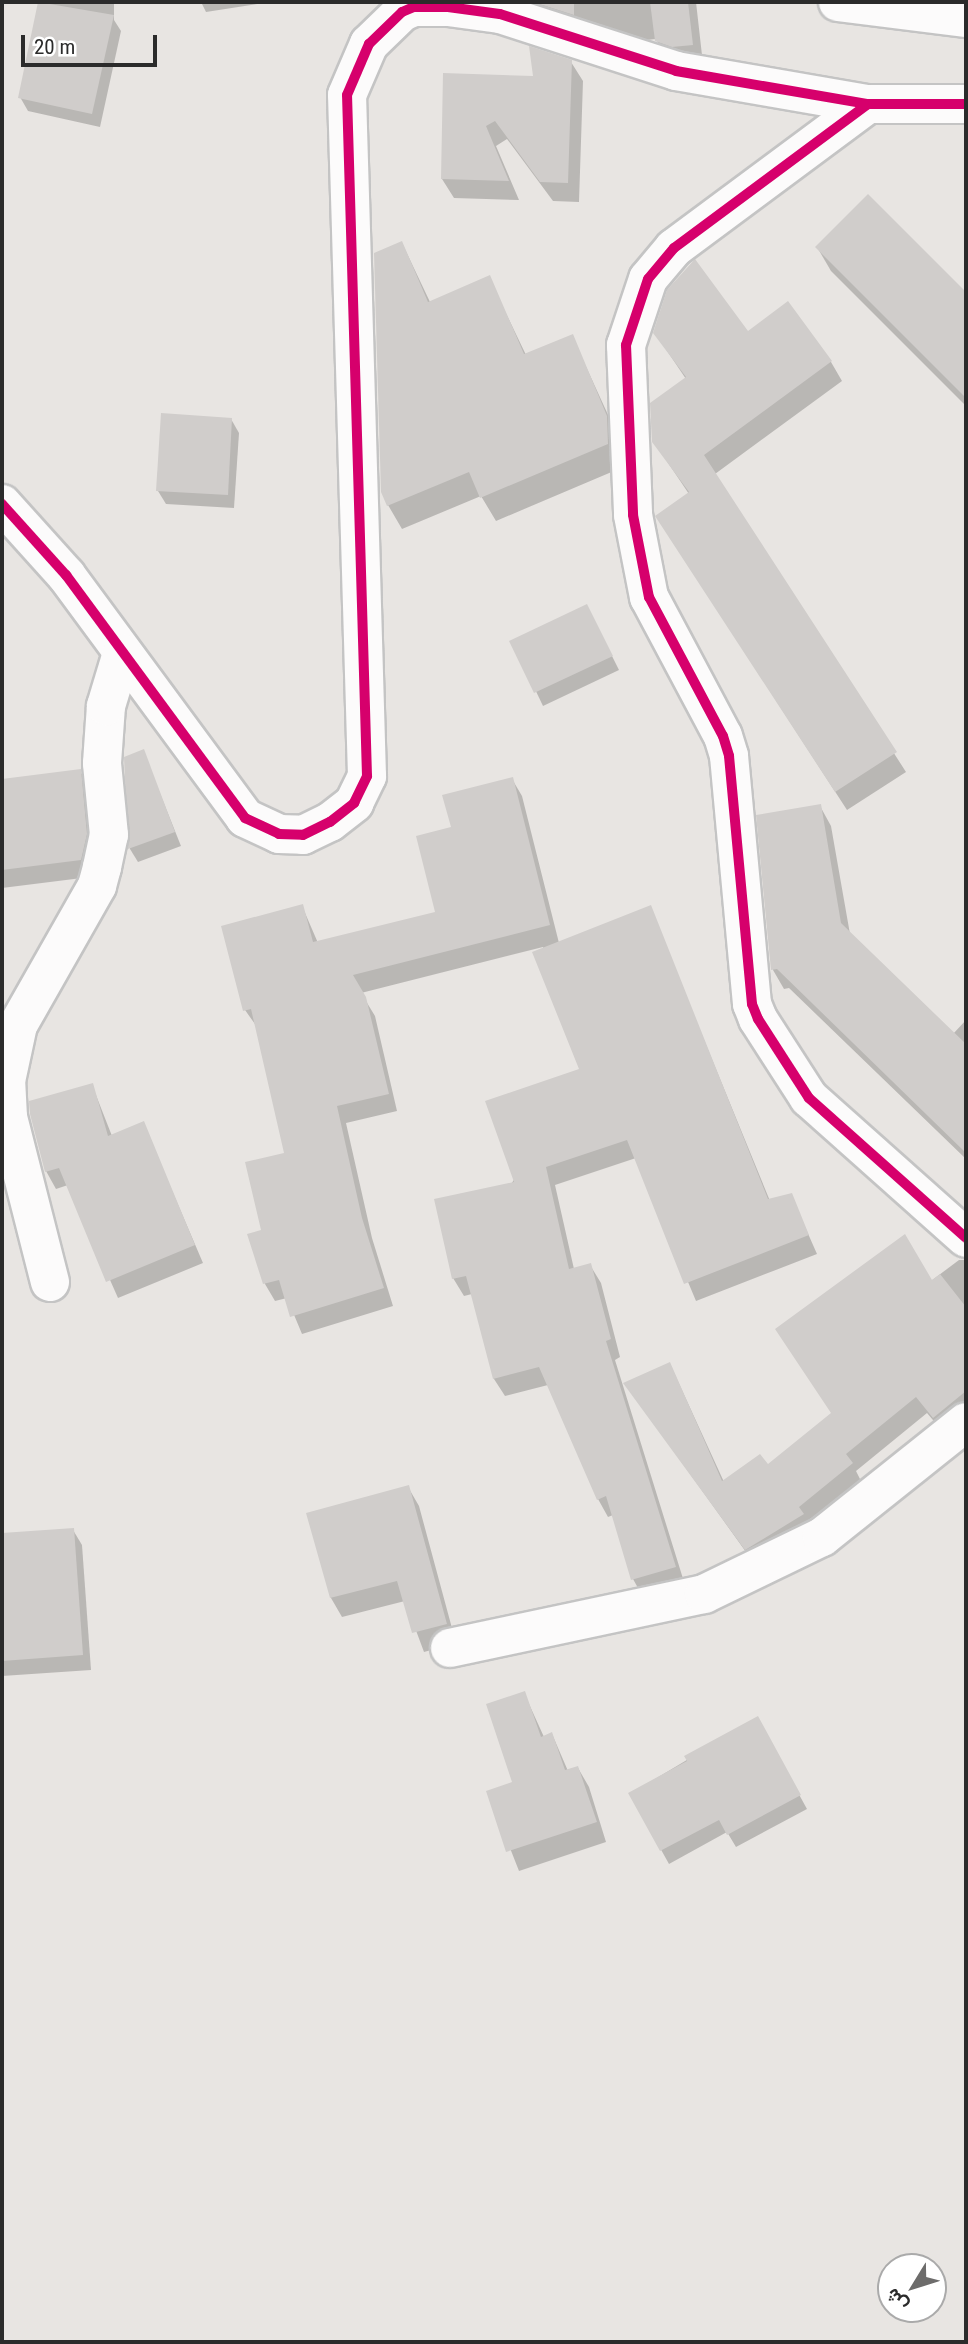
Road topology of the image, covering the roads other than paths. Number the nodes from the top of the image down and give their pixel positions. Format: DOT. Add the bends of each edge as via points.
graph roads {
  1 [pos="838,2"];
  2 [pos="966,18"];
  3 [pos="869,104"];
  4 [pos="966,104"];
  5 [pos="2,504"];
  6 [pos="122,653"];
  7 [pos="966,1238"];
  8 [pos="50,1282"];
  9 [pos="966,1422"];
  10 [pos="450,1648"];
  1 -- 2 [label="street"];
  3 -- 4 [label="street"];
  3 -- 6 [label="street" via="676,71 500,14 437,7 402,12 369,44 347,95 367,776 354,803 303,835 279,834 245,818"];
  3 -- 7 [label="street" via="674,248 648,279 626,345 634,526 649,597 723,736 729,756 752,1004 758,1019 809,1098"];
  5 -- 6 [label="street" via="66,575"];
  6 -- 8 [label="street" via="106,706 102,763 109,835 97,886 18,1025 6,1080 8,1117"];
  9 -- 10 [label="street" via="822,1537 704,1594"];
}
